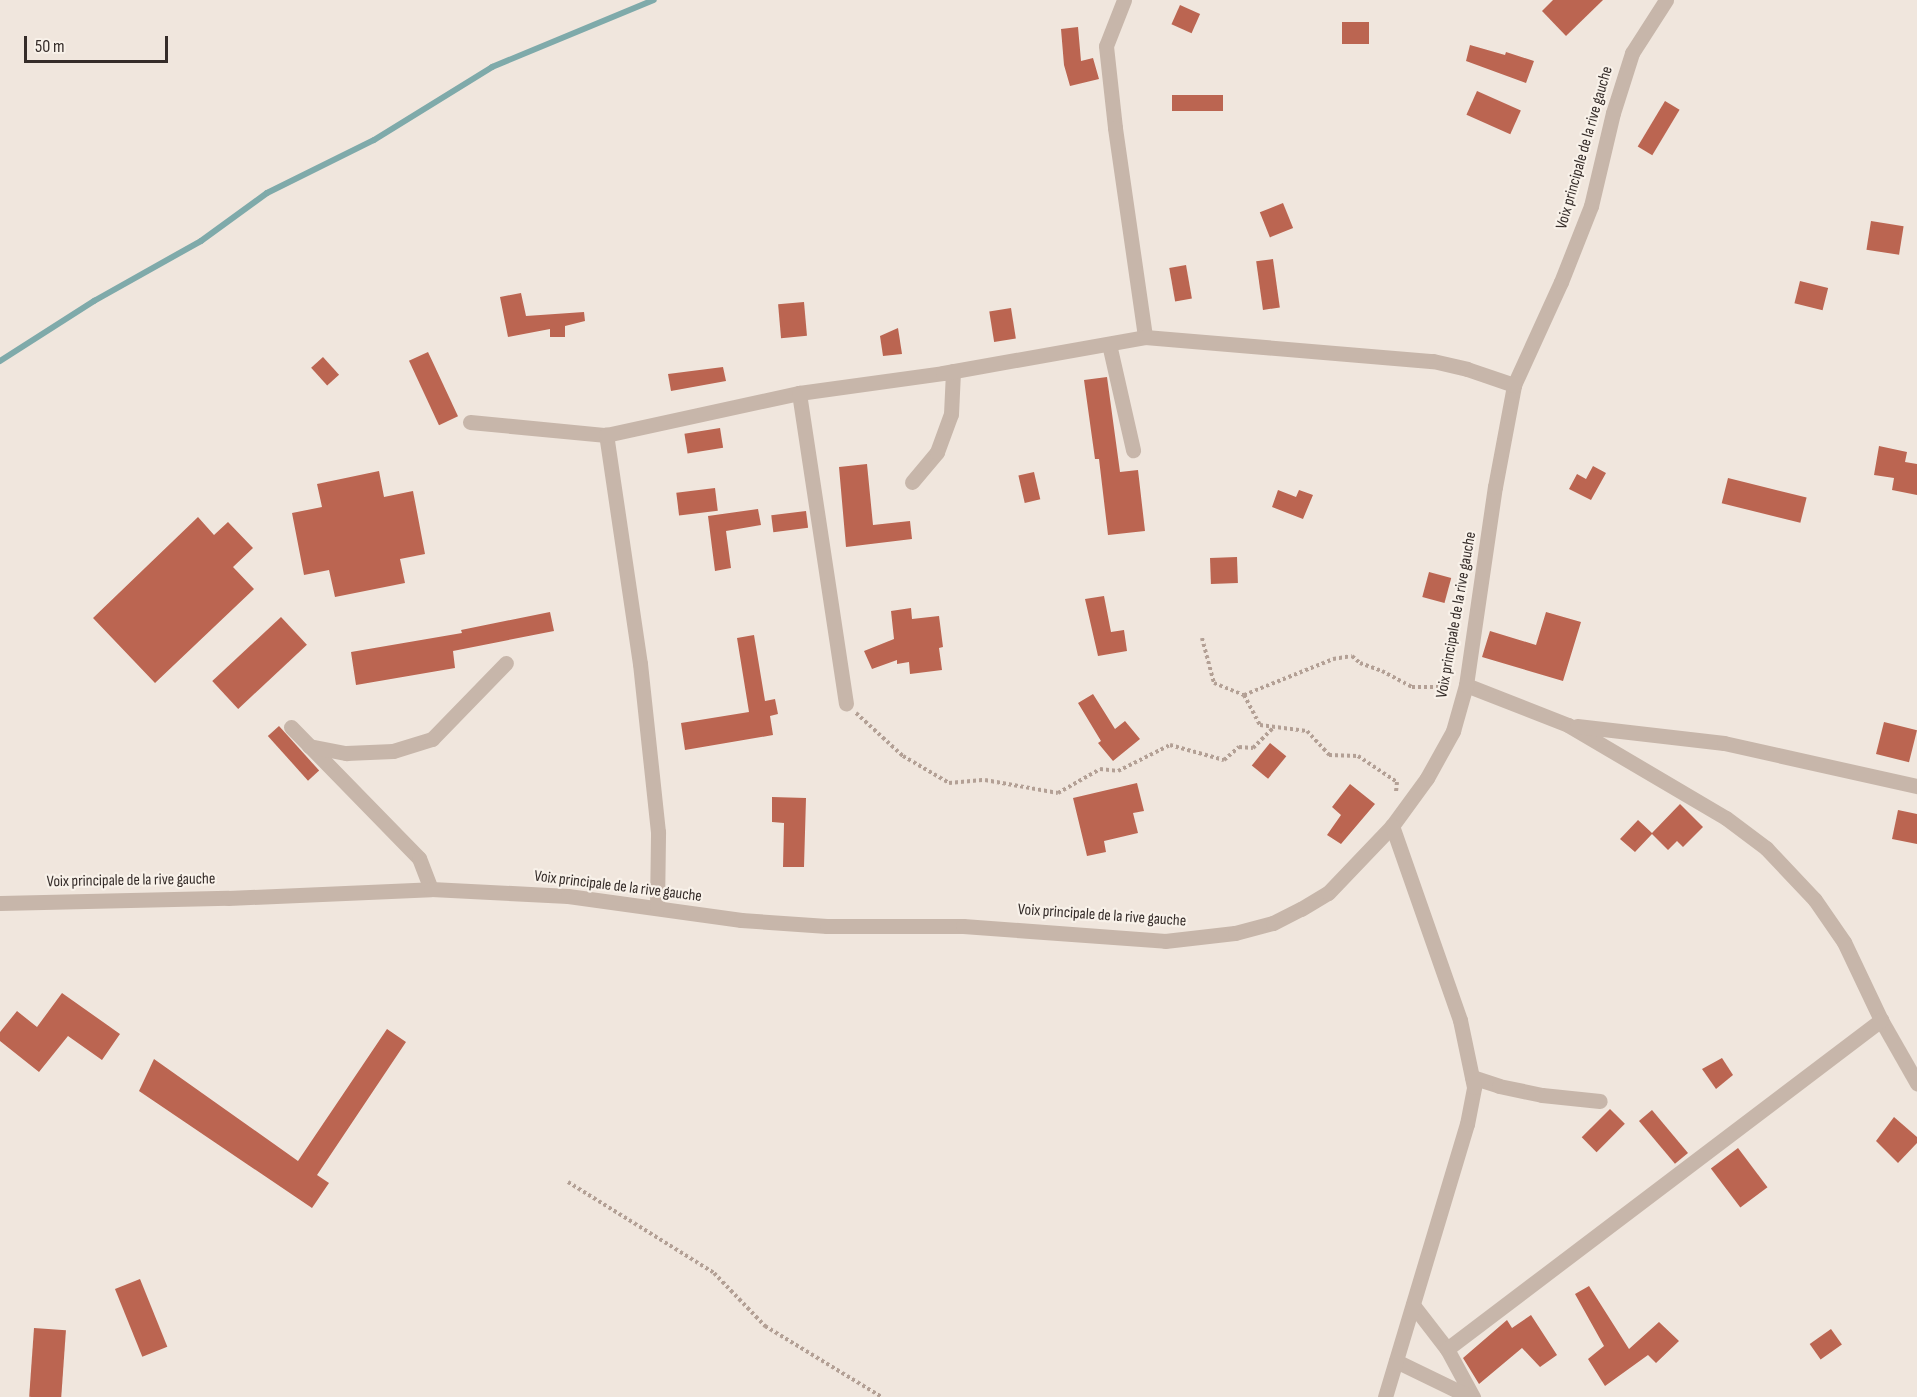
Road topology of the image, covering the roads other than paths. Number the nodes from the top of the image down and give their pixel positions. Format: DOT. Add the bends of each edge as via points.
graph roads {
  1 [pos="1124,0"];
  2 [pos="1666,0"];
  3 [pos="1145,338"];
  4 [pos="1109,344"];
  5 [pos="953,371"];
  6 [pos="1514,384"];
  7 [pos="799,393"];
  8 [pos="470,422"];
  9 [pos="606,435"];
  10 [pos="1133,450"];
  11 [pos="912,482"];
  12 [pos="506,663"];
  13 [pos="1466,685"];
  14 [pos="846,703"];
  15 [pos="1568,725"];
  16 [pos="291,727"];
  17 [pos="309,746"];
  18 [pos="1917,786"];
  19 [pos="1392,826"];
  20 [pos="431,889"];
  21 [pos="0,903"];
  22 [pos="657,908"];
  23 [pos="1881,1020"];
  24 [pos="1472,1077"];
  25 [pos="1917,1083"];
  26 [pos="1600,1101"];
  27 [pos="1413,1305"];
  28 [pos="1447,1349"];
  29 [pos="1396,1361"];
  30 [pos="1385,1397"];
  31 [pos="1472,1397"];
  1 -- 3 [label="street" via="1106,46"];
  2 -- 6 [label="street, Voix principale de la rive gauche" via="1632,53 1591,206"];
  3 -- 4 [label="street"];
  3 -- 6 [label="street" via="1432,361"];
  4 -- 5 [label="street"];
  4 -- 10 [label="street"];
  5 -- 7 [label="street"];
  5 -- 11 [label="street" via="951,414 937,452"];
  6 -- 13 [label="street, Voix principale de la rive gauche"];
  7 -- 9 [label="street"];
  7 -- 14 [label="street"];
  8 -- 9 [label="street"];
  9 -- 22 [label="street" via="641,675 658,832"];
  12 -- 17 [label="street" via="432,739 393,751 346,753"];
  13 -- 15 [label="street"];
  13 -- 19 [label="street, Voix principale de la rive gauche" via="1453,731 1427,778"];
  15 -- 18 [label="street" via="1724,742"];
  15 -- 23 [label="street" via="1726,818 1766,848 1815,900 1838,934"];
  16 -- 17 [label="street"];
  17 -- 20 [label="street" via="419,858"];
  19 -- 22 [label="street, Voix principale de la rive gauche" via="1329,892 1273,923 1198,940 1165,942 963,926 827,926 741,920"];
  19 -- 24 [label="street" via="1460,1020"];
  20 -- 21 [label="street, Voix principale de la rive gauche"];
  20 -- 22 [label="street, Voix principale de la rive gauche" via="568,896"];
  23 -- 25 [label="street"];
  23 -- 28 [label="street"];
  24 -- 26 [label="street" via="1542,1095"];
  24 -- 27 [label="street" via="1474,1087 1467,1124"];
  27 -- 28 [label="street"];
  27 -- 29 [label="street"];
  28 -- 31 [label="street"];
  29 -- 30 [label="street"];
  29 -- 31 [label="street"];
}
